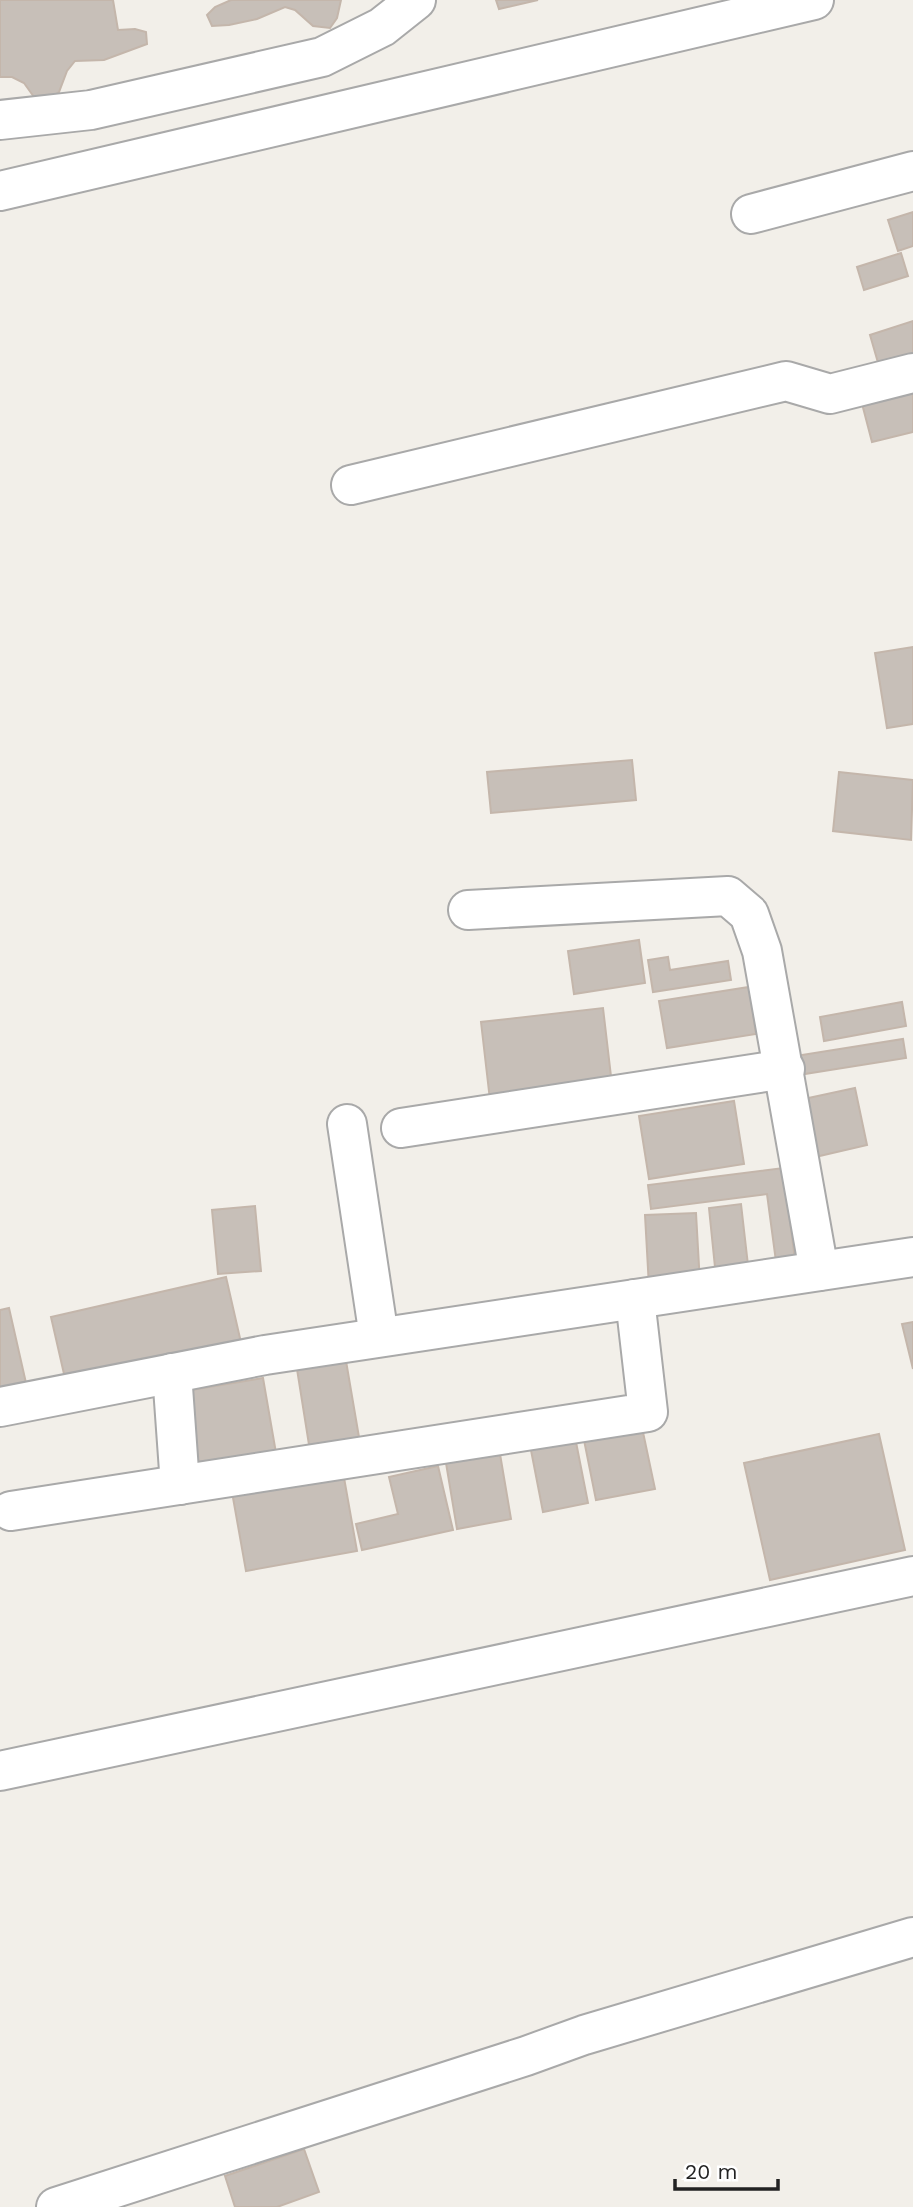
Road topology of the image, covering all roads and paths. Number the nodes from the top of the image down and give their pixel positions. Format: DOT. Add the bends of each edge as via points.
graph roads {
  1 [pos="415,0"];
  2 [pos="814,0"];
  3 [pos="186,89"];
  4 [pos="0,120"];
  5 [pos="224,138"];
  6 [pos="913,171"];
  7 [pos="0,191"];
  8 [pos="751,214"];
  9 [pos="913,373"];
  10 [pos="351,485"];
  11 [pos="468,910"];
  12 [pos="785,1069"];
  13 [pos="347,1124"];
  14 [pos="401,1128"];
  15 [pos="913,1256"];
  16 [pos="819,1271"];
  17 [pos="635,1298"];
  18 [pos="379,1337"];
  19 [pos="172,1373"];
  20 [pos="0,1407"];
  21 [pos="180,1485"];
  22 [pos="11,1511"];
  23 [pos="913,1576"];
  24 [pos="0,1772"];
  25 [pos="913,1937"];
  26 [pos="56,2207"];
  1 -- 3 [label="street" via="382,27 322,57"];
  2 -- 5 [label="street"];
  3 -- 4 [label="street" via="90,110"];
  3 -- 5 [label="street"];
  5 -- 7 [label="street"];
  6 -- 8 [label="street"];
  9 -- 10 [label="street" via="830,394 786,381"];
  11 -- 12 [label="street" via="728,896 749,914 762,951"];
  12 -- 14 [label="street"];
  12 -- 16 [label="street"];
  13 -- 18 [label="street"];
  15 -- 16 [label="street"];
  16 -- 17 [label="street"];
  17 -- 18 [label="street"];
  17 -- 21 [label="street" via="648,1412"];
  18 -- 19 [label="street"];
  19 -- 20 [label="street"];
  19 -- 21 [label="street"];
  21 -- 22 [label="street"];
  23 -- 24 [label="street"];
  25 -- 26 [label="street" via="584,2035"];
}
